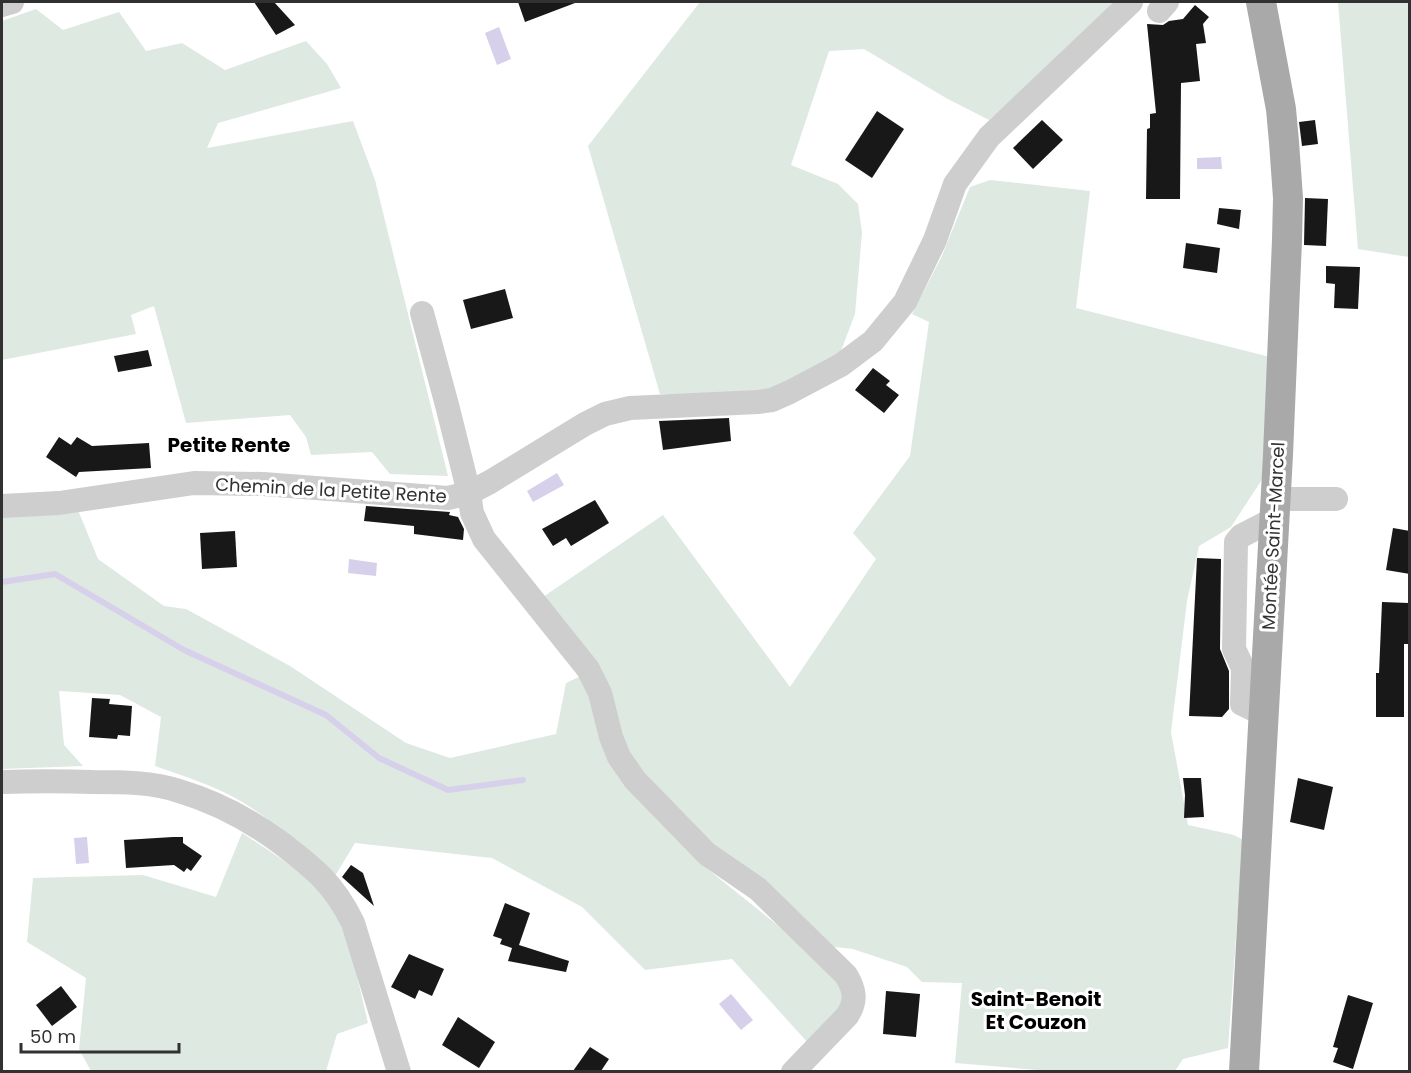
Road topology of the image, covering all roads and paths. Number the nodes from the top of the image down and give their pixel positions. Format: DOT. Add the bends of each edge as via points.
graph roads {
  1 [pos="12,2"];
  2 [pos="1131,2"];
  3 [pos="1261,2"];
  4 [pos="2,5"];
  5 [pos="422,313"];
  6 [pos="469,493"];
  7 [pos="1336,499"];
  8 [pos="2,506"];
  9 [pos="1274,509"];
  10 [pos="2,782"];
  11 [pos="399,1071"];
  12 [pos="793,1071"];
  13 [pos="1244,1071"];
  1 -- 4 [label="street"];
  2 -- 6 [label="street, Chemin de la Petite Rente" via="989,137 955,184 935,240 905,302 862,351 772,400 630,408 605,414"];
  3 -- 9 [label="main road, Montée Saint-Marcel" via="1281,110 1287,198"];
  5 -- 6 [label="street"];
  6 -- 8 [label="street, Chemin de la Petite Rente" via="448,498 263,484 194,483 59,503"];
  6 -- 12 [label="street" via="472,513 484,539 588,669 600,693 619,757 635,780 707,854 758,889 792,920 853,986 855,998 847,1016"];
  7 -- 9 [label="street"];
  9 -- 13 [label="main road, Montée Saint-Marcel"];
  10 -- 11 [label="street" via="131,782 167,788 204,799 268,834 324,878 344,906 353,923"];
}
